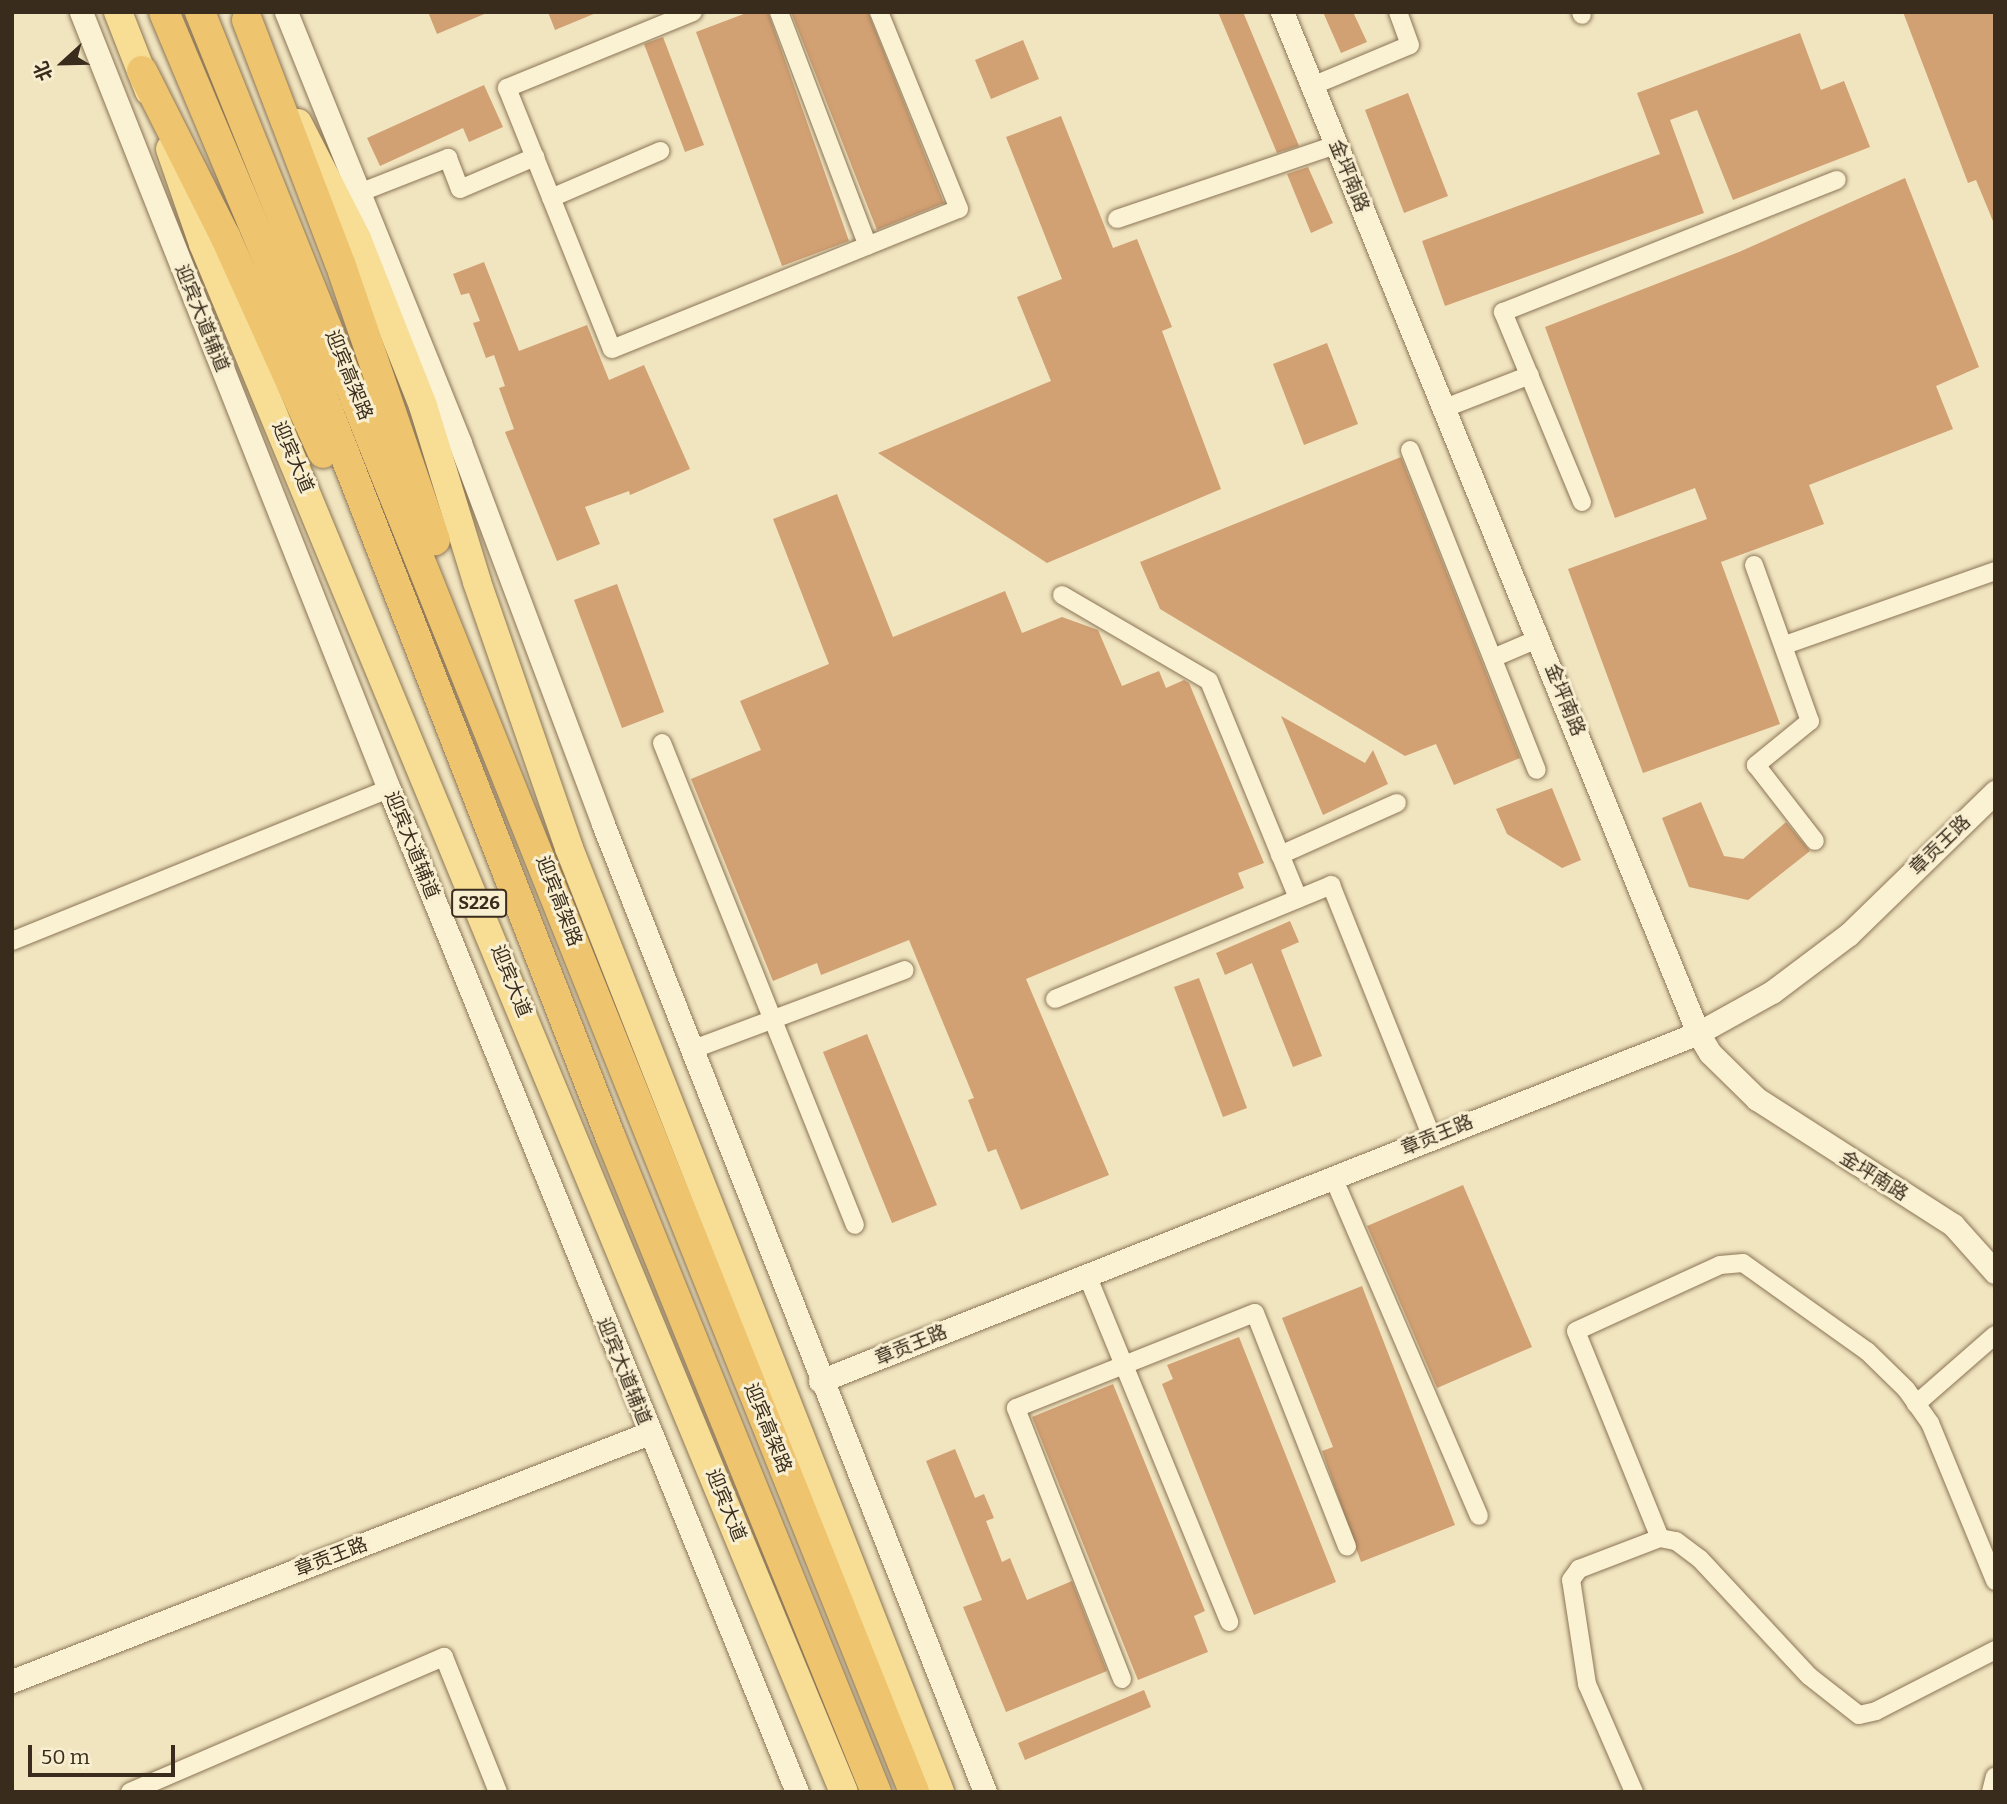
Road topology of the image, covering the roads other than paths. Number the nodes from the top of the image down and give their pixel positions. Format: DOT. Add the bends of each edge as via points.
graph roads {
  1 [pos="81,12"];
  2 [pos="118,12"];
  3 [pos="164,12"];
  4 [pos="200,12"];
  5 [pos="286,12"];
  6 [pos="693,12"];
  7 [pos="779,12"];
  8 [pos="879,12"];
  9 [pos="1282,12"];
  10 [pos="1398,12"];
  11 [pos="245,16"];
  12 [pos="142,71"];
  13 [pos="1312,86"];
  14 [pos="1336,145"];
  15 [pos="660,150"];
  16 [pos="535,157"];
  17 [pos="1837,180"];
  18 [pos="359,192"];
  19 [pos="551,198"];
  20 [pos="1116,219"];
  21 [pos="868,246"];
  22 [pos="1530,375"];
  23 [pos="1445,408"];
  24 [pos="1410,450"];
  25 [pos="1582,502"];
  26 [pos="1754,565"];
  27 [pos="1995,570"];
  28 [pos="1062,595"];
  29 [pos="1540,638"];
  30 [pos="1785,645"];
  31 [pos="1493,658"];
  32 [pos="662,743"];
  33 [pos="1537,770"];
  34 [pos="389,789"];
  35 [pos="1995,792"];
  36 [pos="1397,803"];
  37 [pos="1815,841"];
  38 [pos="539,849"];
  39 [pos="1280,855"];
  40 [pos="503,866"];
  41 [pos="1298,898"];
  42 [pos="12,941"];
  43 [pos="905,970"];
  44 [pos="1055,999"];
  45 [pos="773,1020"];
  46 [pos="1698,1033"];
  47 [pos="691,1050"];
  48 [pos="1432,1137"];
  49 [pos="1333,1177"];
  50 [pos="855,1225"];
  51 [pos="1995,1272"];
  52 [pos="1087,1275"];
  53 [pos="1995,1335"];
  54 [pos="1124,1365"];
  55 [pos="820,1381"];
  56 [pos="1916,1404"];
  57 [pos="649,1433"];
  58 [pos="1479,1516"];
  59 [pos="1660,1538"];
  60 [pos="1347,1547"];
  61 [pos="1995,1581"];
  62 [pos="1229,1622"];
  63 [pos="1995,1650"];
  64 [pos="1122,1679"];
  65 [pos="12,1681"];
  66 [pos="1995,1776"];
  67 [pos="130,1792"];
  68 [pos="498,1792"];
  69 [pos="797,1792"];
  70 [pos="844,1792"];
  71 [pos="876,1792"];
  72 [pos="914,1792"];
  73 [pos="940,1792"];
  74 [pos="985,1792"];
  75 [pos="1634,1792"];
  76 [pos="1991,1792"];
  1 -- 34 [label="street, 迎宾大道辅道"];
  2 -- 12 [label="main road, 迎宾大道 / S226"];
  3 -- 40 [label="highway, 迎宾高架路" via="278,283"];
  4 -- 38 [label="highway, 迎宾高架路"];
  5 -- 18 [label="street"];
  6 -- 16 [label="street" via="507,88"];
  7 -- 21 [label="street"];
  8 -- 21 [label="street" via="959,209"];
  9 -- 13 [label="street, 金坪南路"];
  10 -- 13 [label="street" via="1410,46"];
  11 -- 38 [label="highway" via="340,262"];
  11 -- 73 [label="main road" via="357,239 423,406 477,582 569,848"];
  12 -- 40 [label="highway" via="301,403"];
  12 -- 70 [label="main road, 迎宾大道 / S226" via="203,243"];
  13 -- 14 [label="street, 金坪南路"];
  14 -- 20 [label="street"];
  14 -- 23 [label="street, 金坪南路"];
  15 -- 19 [label="street"];
  16 -- 18 [label="street" via="460,189 448,158"];
  16 -- 19 [label="street"];
  17 -- 22 [label="street" via="1503,312"];
  18 -- 47 [label="street" via="460,443"];
  19 -- 21 [label="street" via="612,349"];
  22 -- 23 [label="street"];
  22 -- 25 [label="street"];
  23 -- 29 [label="street, 金坪南路"];
  24 -- 31 [label="street"];
  26 -- 30 [label="street"];
  27 -- 30 [label="street"];
  28 -- 39 [label="street" via="1209,681"];
  29 -- 31 [label="street"];
  29 -- 46 [label="street, 金坪南路"];
  30 -- 37 [label="street" via="1810,721 1755,765"];
  31 -- 33 [label="street"];
  32 -- 45 [label="street"];
  34 -- 42 [label="street"];
  34 -- 57 [label="street, 迎宾大道辅道"];
  35 -- 46 [label="street, 章贡王路" via="1849,934 1772,992"];
  36 -- 39 [label="street"];
  38 -- 72 [label="highway, 迎宾高架路"];
  39 -- 41 [label="street"];
  40 -- 71 [label="highway, 迎宾高架路"];
  41 -- 44 [label="street"];
  41 -- 48 [label="street" via="1331,885"];
  43 -- 45 [label="street"];
  45 -- 47 [label="street"];
  45 -- 50 [label="street"];
  46 -- 48 [label="street, 章贡王路"];
  46 -- 51 [label="street, 金坪南路" via="1710,1053 1757,1099 1953,1225"];
  47 -- 55 [label="street"];
  48 -- 49 [label="street, 章贡王路"];
  49 -- 52 [label="street, 章贡王路"];
  49 -- 58 [label="street"];
  52 -- 54 [label="street"];
  52 -- 55 [label="street, 章贡王路"];
  53 -- 56 [label="street"];
  54 -- 60 [label="street" via="1255,1313"];
  54 -- 62 [label="street"];
  54 -- 64 [label="street" via="1016,1408"];
  55 -- 74 [label="street"];
  56 -- 59 [label="street" via="1867,1351 1743,1263 1720,1265 1576,1331"];
  56 -- 61 [label="street" via="1930,1423"];
  57 -- 65 [label="street, 章贡王路"];
  57 -- 69 [label="street, 迎宾大道辅道"];
  59 -- 63 [label="street" via="1676,1541 1700,1559 1809,1676 1858,1714 1875,1710"];
  59 -- 75 [label="street" via="1579,1569 1570,1580 1587,1684"];
  66 -- 76 [label="street"];
  67 -- 68 [label="street" via="444,1657"];
}
